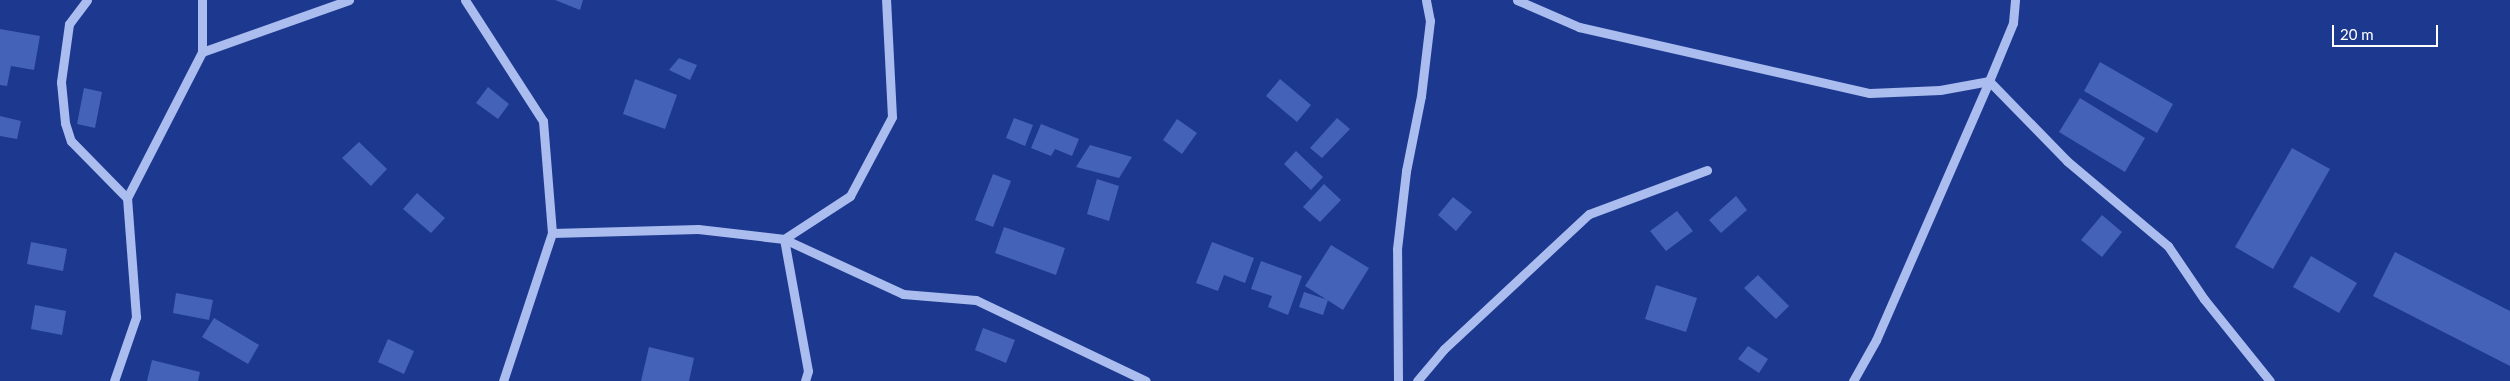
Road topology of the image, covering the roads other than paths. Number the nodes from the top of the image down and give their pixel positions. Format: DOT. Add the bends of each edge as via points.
graph roads {
  1 [pos="87,0"];
  2 [pos="202,0"];
  3 [pos="349,0"];
  4 [pos="465,0"];
  5 [pos="886,0"];
  6 [pos="1426,0"];
  7 [pos="1517,0"];
  8 [pos="2015,0"];
  9 [pos="202,52"];
  10 [pos="1989,81"];
  11 [pos="1707,170"];
  12 [pos="127,198"];
  13 [pos="552,233"];
  14 [pos="784,239"];
  15 [pos="114,381"];
  16 [pos="503,381"];
  17 [pos="804,381"];
  18 [pos="1146,381"];
  19 [pos="1398,381"];
  20 [pos="1417,381"];
  21 [pos="1853,381"];
  22 [pos="2270,381"];
  1 -- 12 [label="street" via="69,24 61,82 65,123 70,141"];
  2 -- 9 [label="street"];
  3 -- 9 [label="street"];
  4 -- 13 [label="street" via="543,121"];
  5 -- 14 [label="street" via="892,118 850,196"];
  6 -- 19 [label="street" via="1430,21 1422,96 1406,171 1397,250"];
  7 -- 10 [label="street" via="1579,27 1870,92 1940,90"];
  8 -- 10 [label="street" via="2013,23"];
  9 -- 12 [label="street"];
  10 -- 21 [label="street" via="1876,340"];
  10 -- 22 [label="street" via="2067,161 2168,246 2204,299"];
  11 -- 20 [label="street" via="1589,214 1444,349"];
  12 -- 15 [label="street" via="136,317"];
  13 -- 14 [label="street" via="698,230"];
  13 -- 16 [label="street"];
  14 -- 17 [label="street" via="808,371"];
  14 -- 18 [label="street" via="903,294 976,300"];
}
